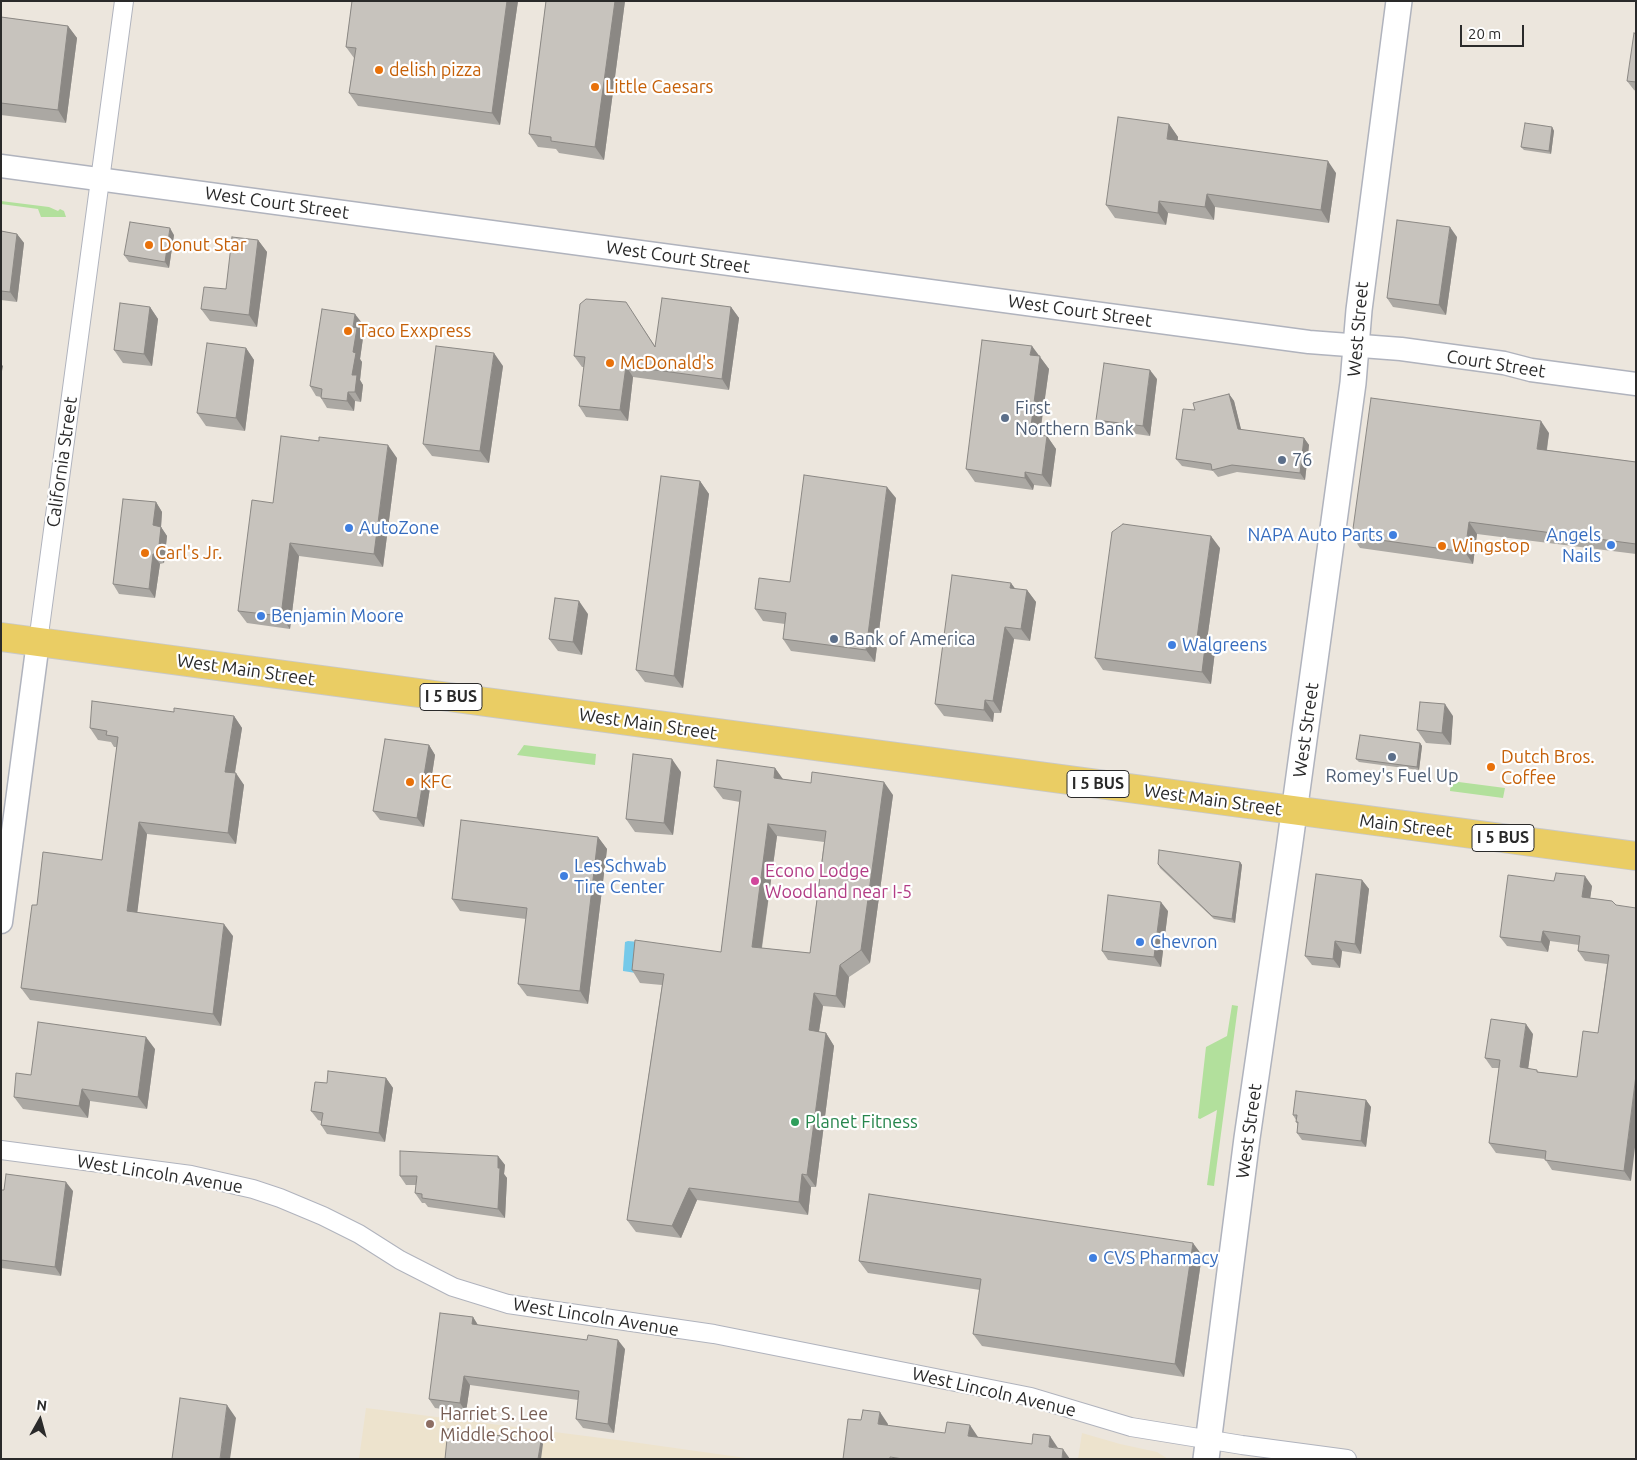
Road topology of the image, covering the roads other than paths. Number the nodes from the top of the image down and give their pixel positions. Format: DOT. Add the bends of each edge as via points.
graph roads {
  1 [pos="124,1"];
  2 [pos="1399,1"];
  3 [pos="1,166"];
  4 [pos="101,179"];
  5 [pos="1356,346"];
  6 [pos="1636,384"];
  7 [pos="1,637"];
  8 [pos="38,642"];
  9 [pos="1294,811"];
  10 [pos="1636,856"];
  11 [pos="1,922"];
  12 [pos="1,1150"];
  13 [pos="1208,1449"];
  14 [pos="1347,1459"];
  1 -- 4 [label="street, California Street"];
  2 -- 5 [label="main road, West Street"];
  3 -- 4 [label="street, West Court Street"];
  4 -- 5 [label="street, West Court Street"];
  4 -- 8 [label="street, California Street"];
  5 -- 6 [label="street, Court Street" via="1504,363 1531,370"];
  5 -- 9 [label="main road, West Street"];
  7 -- 8 [label="main road, West Main Street / I 5 BUS"];
  8 -- 9 [label="main road, West Main Street / I 5 BUS"];
  8 -- 11 [label="street, California Street"];
  9 -- 10 [label="main road, Main Street / I 5 BUS"];
  9 -- 13 [label="main road, West Street"];
  12 -- 13 [label="street, West Lincoln Avenue" via="191,1176 271,1195 324,1216 453,1287 508,1304 714,1334 1031,1397"];
  13 -- 14 [label="street, West Lincoln Avenue"];
}
